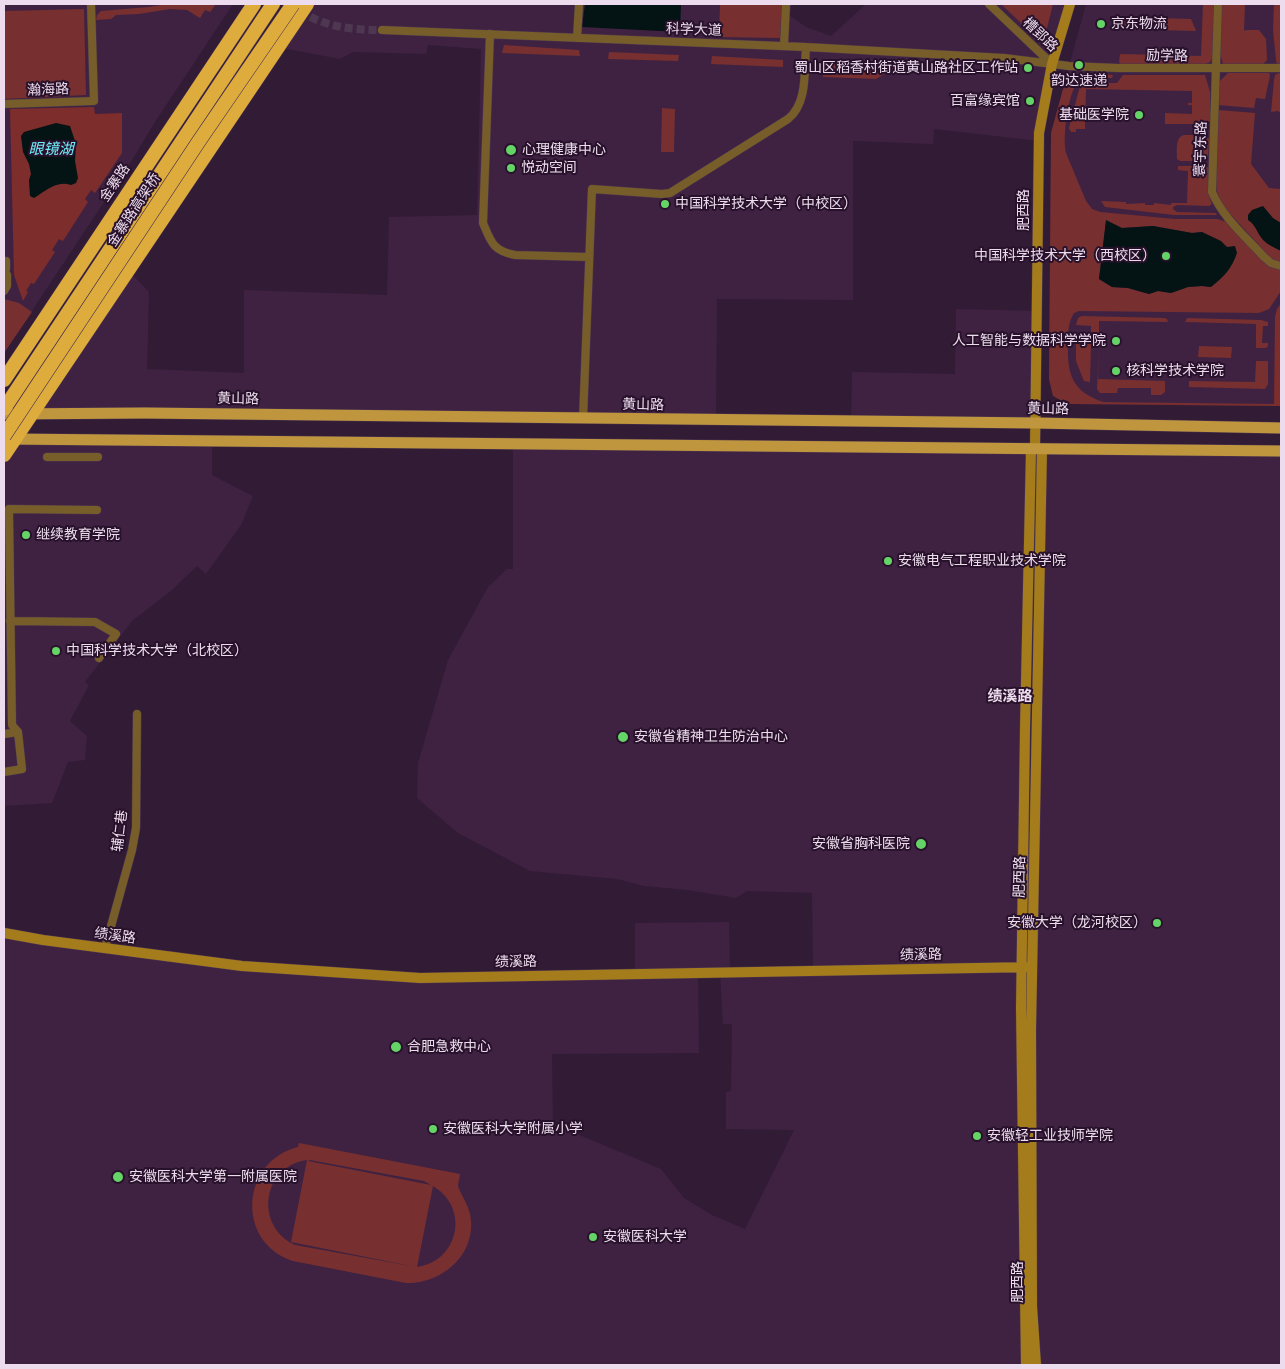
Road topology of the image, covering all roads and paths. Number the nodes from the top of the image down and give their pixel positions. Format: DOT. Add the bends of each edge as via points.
graph roads {
  1 [pos="91,4"];
  2 [pos="254,4"];
  3 [pos="274,4"];
  4 [pos="293,4"];
  5 [pos="307,4"];
  6 [pos="579,4"];
  7 [pos="786,4"];
  8 [pos="989,4"];
  9 [pos="1070,4"];
  10 [pos="1218,4"];
  11 [pos="382,30"];
  12 [pos="490,34"];
  13 [pos="577,38"];
  14 [pos="784,46"];
  15 [pos="806,47"];
  16 [pos="950,56"];
  17 [pos="1004,58"];
  18 [pos="1052,64"];
  19 [pos="949,67"];
  20 [pos="1281,68"];
  21 [pos="1216,69"];
  22 [pos="4,104"];
  23 [pos="590,257"];
  24 [pos="1281,266"];
  25 [pos="6,268"];
  26 [pos="6,289"];
  27 [pos="4,380"];
  28 [pos="4,410"];
  29 [pos="4,414"];
  30 [pos="31,414"];
  31 [pos="583,419"];
  32 [pos="1036,424"];
  33 [pos="1281,428"];
  34 [pos="7,438"];
  35 [pos="1036,449"];
  36 [pos="1281,451"];
  37 [pos="4,455"];
  38 [pos="47,457"];
  39 [pos="98,457"];
  40 [pos="97,510"];
  41 [pos="7,593"];
  42 [pos="10,621"];
  43 [pos="99,658"];
  44 [pos="137,714"];
  45 [pos="18,732"];
  46 [pos="4,734"];
  47 [pos="4,772"];
  48 [pos="4,933"];
  49 [pos="105,948"];
  50 [pos="1027,967"];
  51 [pos="1026,1365"];
  52 [pos="1036,1365"];
  1 -- 22 [label="street, 瀚海路" via="94,101"];
  2 -- 27 [label="highway, 金寨路"];
  3 -- 28 [label="highway, 金寨路高架桥"];
  4 -- 34 [label="highway, 金寨路高架桥, bridge" via="199,141"];
  5 -- 30 [label="highway"];
  6 -- 13 [label="street"];
  7 -- 14 [label="street"];
  8 -- 18 [label="street, 槽郢路"];
  9 -- 18 [label="main road, 肥西路"];
  10 -- 21 [label="street, 寰宇东路"];
  11 -- 12 [label="street, 科学大道"];
  12 -- 13 [label="street, 科学大道"];
  12 -- 23 [label="street" via="483,223 491,244 504,253 515,255"];
  13 -- 14 [label="street, 科学大道"];
  14 -- 15 [label="street, 科学大道"];
  15 -- 16 [label="street, 科学大道"];
  15 -- 23 [label="street" via="801,102 796,113 788,119 670,193 592,189"];
  16 -- 17 [label="street, 科学大道"];
  16 -- 19 [label="street"];
  17 -- 18 [label="street, 励学路"];
  18 -- 21 [label="street, 励学路"];
  18 -- 32 [label="main road, 肥西路" via="1039,141"];
  20 -- 21 [label="street, 励学路"];
  21 -- 24 [label="street, 寰宇东路" via="1212,192 1217,204 1264,257"];
  23 -- 31 [label="street"];
  25 -- 26 [label="street"];
  29 -- 30 [label="main road, 黄山路"];
  30 -- 31 [label="main road, 黄山路"];
  30 -- 34 [label="highway"];
  31 -- 32 [label="main road, 黄山路"];
  32 -- 33 [label="main road, 黄山路"];
  32 -- 35 [label="main road, 肥西路"];
  34 -- 35 [label="main road"];
  34 -- 37 [label="highway"];
  35 -- 36 [label="main road"];
  35 -- 50 [label="main road, 肥西路" via="1024,729"];
  38 -- 39 [label="street"];
  40 -- 41 [label="street" via="9,509"];
  41 -- 42 [label="street"];
  42 -- 43 [label="street" via="95,622 116,634"];
  42 -- 45 [label="street" via="12,725"];
  44 -- 49 [label="street, 辅仁巷" via="136,828"];
  45 -- 46 [label="street"];
  45 -- 47 [label="street" via="22,769"];
  48 -- 49 [label="main road, 绩溪路"];
  49 -- 50 [label="main road, 绩溪路" via="242,966 420,978"];
  50 -- 51 [label="main road, 肥西路"];
  50 -- 52 [label="main road, 肥西路" via="1031,1029 1032,1306"];
}
